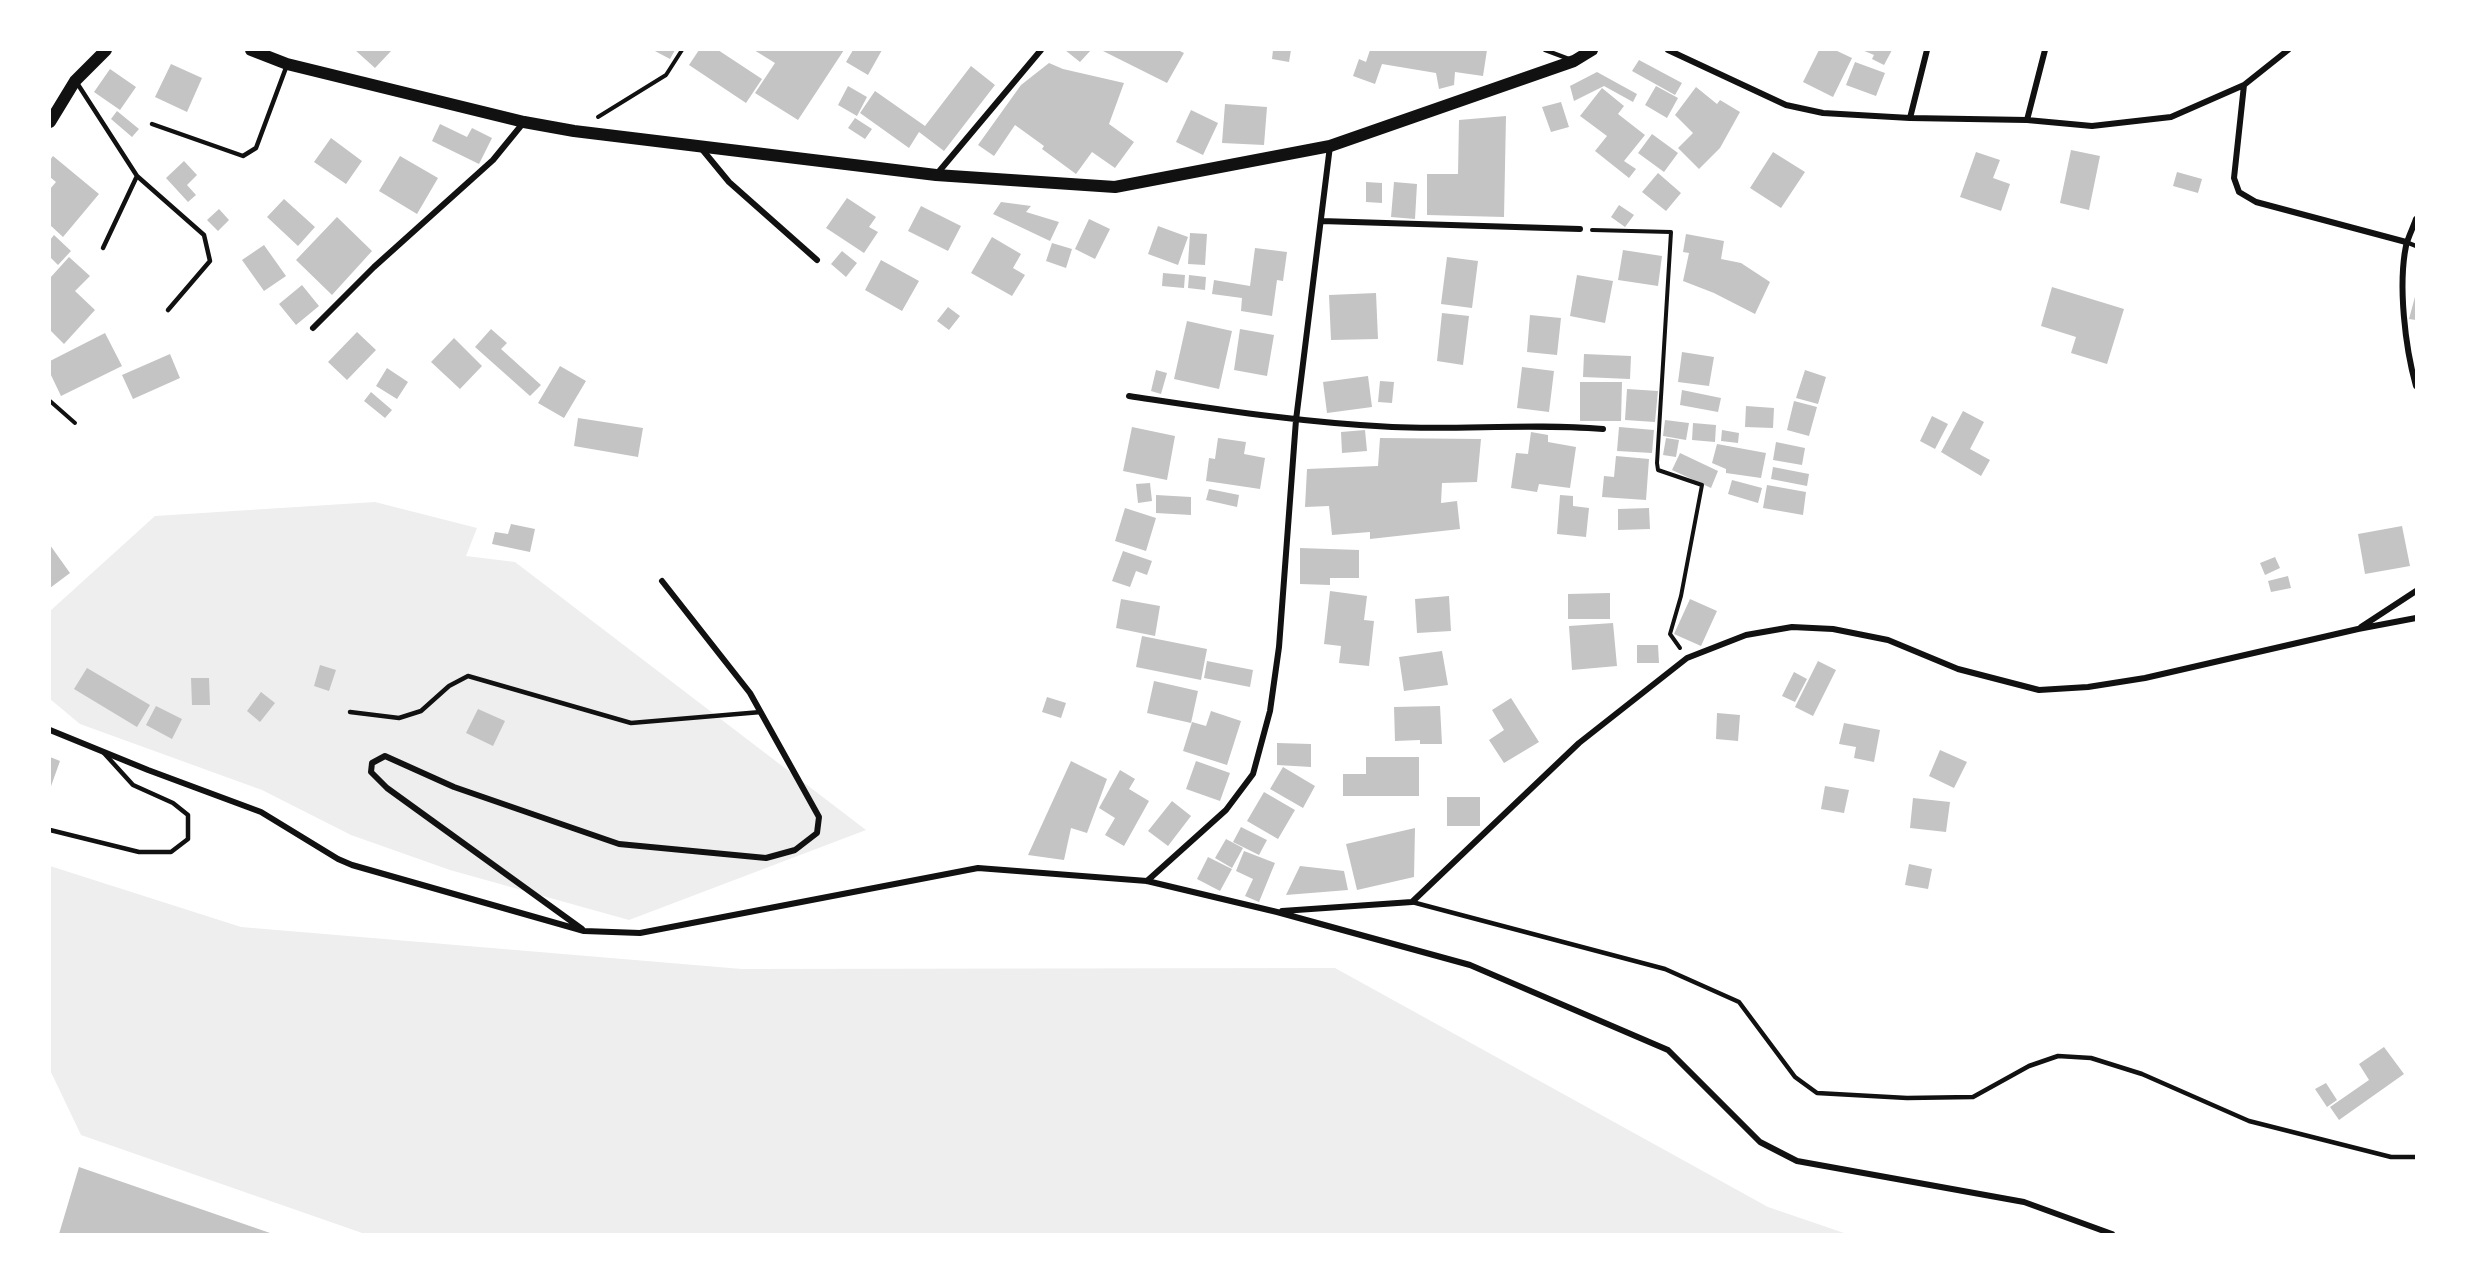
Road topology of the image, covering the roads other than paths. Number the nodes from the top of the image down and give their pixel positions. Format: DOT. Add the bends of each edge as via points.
graph roads {
  1 [pos="106,50"];
  2 [pos="251,50"];
  3 [pos="1041,50"];
  4 [pos="1545,50"];
  5 [pos="1592,50"];
  6 [pos="1668,50"];
  7 [pos="1927,50"];
  8 [pos="2045,50"];
  9 [pos="2288,50"];
  10 [pos="1574,61"];
  11 [pos="287,64"];
  12 [pos="75,81"];
  13 [pos="2244,84"];
  14 [pos="1910,118"];
  15 [pos="2027,120"];
  16 [pos="50,122"];
  17 [pos="524,122"];
  18 [pos="152,124"];
  19 [pos="1330,146"];
  20 [pos="700,147"];
  21 [pos="137,176"];
  22 [pos="936,176"];
  23 [pos="2416,219"];
  24 [pos="1321,221"];
  25 [pos="1580,229"];
  26 [pos="2406,242"];
  27 [pos="2416,246"];
  28 [pos="103,249"];
  29 [pos="817,260"];
  30 [pos="168,310"];
  31 [pos="313,328"];
  32 [pos="2416,386"];
  33 [pos="1129,396"];
  34 [pos="1296,420"];
  35 [pos="1603,429"];
  36 [pos="662,580"];
  37 [pos="2416,591"];
  38 [pos="2416,618"];
  39 [pos="2358,629"];
  40 [pos="350,712"];
  41 [pos="761,712"];
  42 [pos="50,730"];
  43 [pos="103,752"];
  44 [pos="50,830"];
  45 [pos="1147,880"];
  46 [pos="1412,902"];
  47 [pos="1277,912"];
  48 [pos="584,931"];
  49 [pos="2416,1157"];
  50 [pos="2112,1234"];
  1 -- 12 [label="main road"];
  2 -- 11 [label="main road"];
  3 -- 22 [label="street"];
  4 -- 10 [label="lane"];
  5 -- 10 [label="main road"];
  6 -- 14 [label="street" via="1786,105 1823,113"];
  7 -- 14 [label="street"];
  8 -- 15 [label="street"];
  9 -- 13 [label="street"];
  10 -- 19 [label="main road"];
  11 -- 17 [label="main road"];
  11 -- 18 [label="lane" via="256,148 243,156"];
  12 -- 16 [label="main road"];
  12 -- 21 [label="lane"];
  13 -- 15 [label="street" via="2171,117 2092,126"];
  13 -- 26 [label="street" via="2234,178 2239,192 2256,202"];
  14 -- 15 [label="street"];
  17 -- 20 [label="main road"];
  17 -- 31 [label="street" via="493,160"];
  19 -- 22 [label="main road" via="1115,187"];
  19 -- 24 [label="street"];
  20 -- 22 [label="main road"];
  20 -- 29 [label="street" via="729,182"];
  21 -- 28 [label="lane"];
  21 -- 30 [label="lane" via="204,235 210,261"];
  23 -- 26 [label="street"];
  24 -- 25 [label="street"];
  24 -- 34 [label="street"];
  26 -- 27 [label="lane"];
  26 -- 32 [label="street" via="2402,271 2404,307"];
  33 -- 34 [label="street"];
  34 -- 35 [label="street" via="1392,427 1553,425"];
  34 -- 45 [label="street" via="1279,647 1270,711 1252,774 1226,810"];
  36 -- 41 [label="street"];
  37 -- 39 [label="street"];
  38 -- 39 [label="street"];
  39 -- 46 [label="street" via="2145,678 2039,690 1958,669 1888,640 1833,629 1792,627 1746,634 1687,658 1579,742"];
  40 -- 41 [label="lane" via="399,718 410,715 422,711 449,686 468,676 631,723"];
  41 -- 48 [label="street" via="819,817 817,833 795,850 766,858 619,844 454,787 385,756 372,763 372,772 387,788"];
  42 -- 43 [label="street"];
  43 -- 44 [label="lane" via="133,785 173,803 188,815 188,839 171,852 139,852"];
  43 -- 48 [label="street" via="261,812 352,865"];
  45 -- 47 [label="street"];
  45 -- 48 [label="street" via="978,868 640,933"];
  46 -- 47 [label="street"];
  46 -- 49 [label="lane" via="1665,969 1739,1002 1796,1077 1817,1093 1973,1097 2029,1066 2058,1056 2091,1058 2142,1074 2249,1121 2391,1157"];
  47 -- 50 [label="street" via="1470,965 1668,1050 1760,1142 1797,1161 2024,1202"];
}
